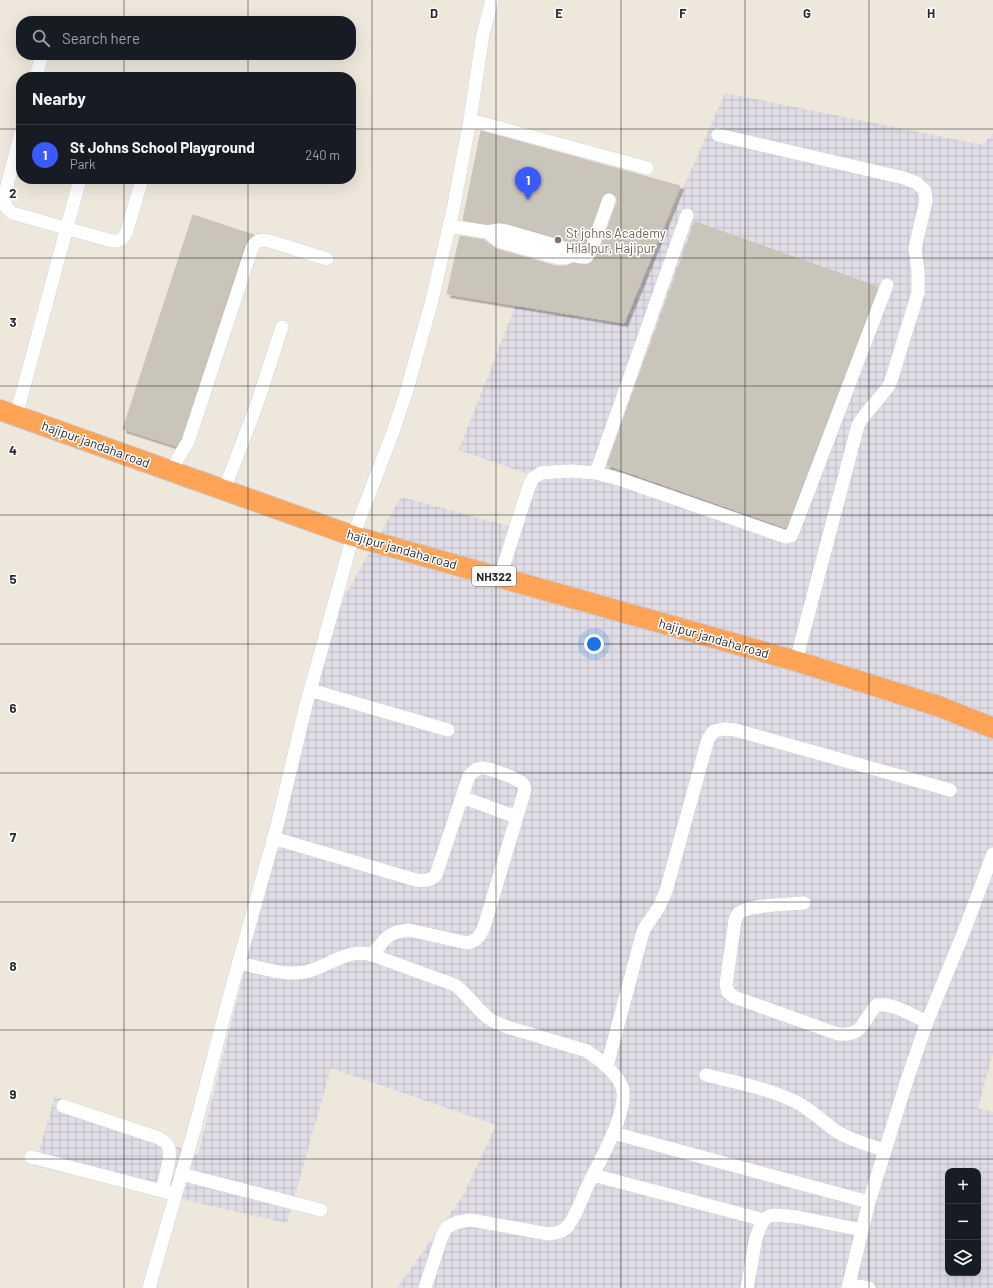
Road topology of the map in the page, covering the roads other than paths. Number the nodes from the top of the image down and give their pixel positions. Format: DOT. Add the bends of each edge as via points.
graph roads {
  1 [pos="492,0"];
  2 [pos="41,60"];
  3 [pos="37,72"];
  4 [pos="470,120"];
  5 [pos="718,135"];
  6 [pos="16,150"];
  7 [pos="647,168"];
  8 [pos="79,184"];
  9 [pos="141,184"];
  10 [pos="609,200"];
  11 [pos="687,215"];
  12 [pos="449,226"];
  13 [pos="68,228"];
  14 [pos="327,259"];
  15 [pos="887,285"];
  16 [pos="282,327"];
  17 [pos="8,413"];
  18 [pos="173,472"];
  19 [pos="596,473"];
  20 [pos="224,490"];
  21 [pos="353,536"];
  22 [pos="500,577"];
  23 [pos="796,661"];
  24 [pos="310,690"];
  25 [pos="993,728"];
  26 [pos="448,730"];
  27 [pos="950,790"];
  28 [pos="462,797"];
  29 [pos="516,817"];
  30 [pos="273,838"];
  31 [pos="993,854"];
  32 [pos="804,903"];
  33 [pos="372,955"];
  34 [pos="238,963"];
  35 [pos="927,1022"];
  36 [pos="607,1066"];
  37 [pos="706,1075"];
  38 [pos="62,1106"];
  39 [pos="613,1133"];
  40 [pos="884,1150"];
  41 [pos="31,1157"];
  42 [pos="182,1174"];
  43 [pos="593,1176"];
  44 [pos="162,1190"];
  45 [pos="176,1194"];
  46 [pos="869,1202"];
  47 [pos="321,1210"];
  48 [pos="764,1220"];
  49 [pos="862,1230"];
  50 [pos="849,1286"];
  51 [pos="149,1288"];
  52 [pos="425,1288"];
  53 [pos="747,1288"];
  54 [pos="869,1288"];
  1 -- 4 [label="street" via="483,34"];
  2 -- 3 [label="street"];
  4 -- 7 [label="street"];
  4 -- 12 [label="street"];
  5 -- 23 [label="street" via="904,178 917,183 925,191 926,201 915,248 918,293 890,384 858,425"];
  6 -- 13 [label="street" via="6,185 6,207 12,213"];
  8 -- 13 [label="street"];
  9 -- 13 [label="street" via="124,238 112,241"];
  10 -- 12 [label="street" via="586,257 572,255 558,258 498,241 488,232"];
  11 -- 19 [label="street"];
  12 -- 21 [label="street" via="431,304 406,393"];
  13 -- 17 [label="street"];
  14 -- 18 [label="street" via="269,241 258,240 255,243 188,442"];
  15 -- 19 [label="street" via="791,536 782,536"];
  16 -- 20 [label="street" via="256,407"];
  17 -- 18 [label="highway, hajipur jandaha road / NH322"];
  18 -- 20 [label="highway, hajipur jandaha road / NH322"];
  19 -- 22 [label="street" via="553,472 541,473 533,478"];
  20 -- 21 [label="highway, hajipur jandaha road / NH322"];
  21 -- 22 [label="highway, hajipur jandaha road / NH322"];
  21 -- 24 [label="street"];
  22 -- 23 [label="highway, hajipur jandaha road / NH322"];
  23 -- 25 [label="highway, hajipur jandaha road / NH322" via="926,702"];
  24 -- 26 [label="street"];
  24 -- 30 [label="street"];
  27 -- 36 [label="street" via="735,730 714,731 708,739 666,891 644,929"];
  28 -- 29 [label="street"];
  28 -- 29 [label="street" via="469,776 475,770 482,768 519,780 525,788"];
  28 -- 30 [label="street" via="436,875 431,880 416,880"];
  29 -- 33 [label="street" via="484,928 474,942 467,943 400,930 392,933"];
  30 -- 34 [label="street"];
  31 -- 35 [label="street"];
  32 -- 35 [label="street" via="753,908 738,914 727,974 728,992 734,997 838,1034 849,1035 857,1032 877,1004 893,1006"];
  33 -- 34 [label="street" via="350,955 307,971 294,973"];
  33 -- 36 [label="street" via="455,985 494,1022 587,1051"];
  34 -- 42 [label="street"];
  35 -- 40 [label="street"];
  36 -- 39 [label="street" via="623,1090 623,1102"];
  37 -- 40 [label="street" via="793,1100 837,1132"];
  38 -- 44 [label="street" via="159,1138 167,1143 170,1149"];
  39 -- 43 [label="street"];
  39 -- 46 [label="street"];
  40 -- 46 [label="street"];
  41 -- 44 [label="street"];
  42 -- 45 [label="street"];
  42 -- 47 [label="street"];
  43 -- 48 [label="street"];
  43 -- 52 [label="street" via="576,1212 567,1226 559,1232 549,1234 471,1220 447,1227"];
  44 -- 45 [label="street"];
  45 -- 51 [label="street"];
  46 -- 49 [label="street"];
  48 -- 49 [label="street" via="776,1214"];
  48 -- 53 [label="street" via="756,1238"];
  49 -- 50 [label="street"];
  50 -- 54 [label="street"];
}
